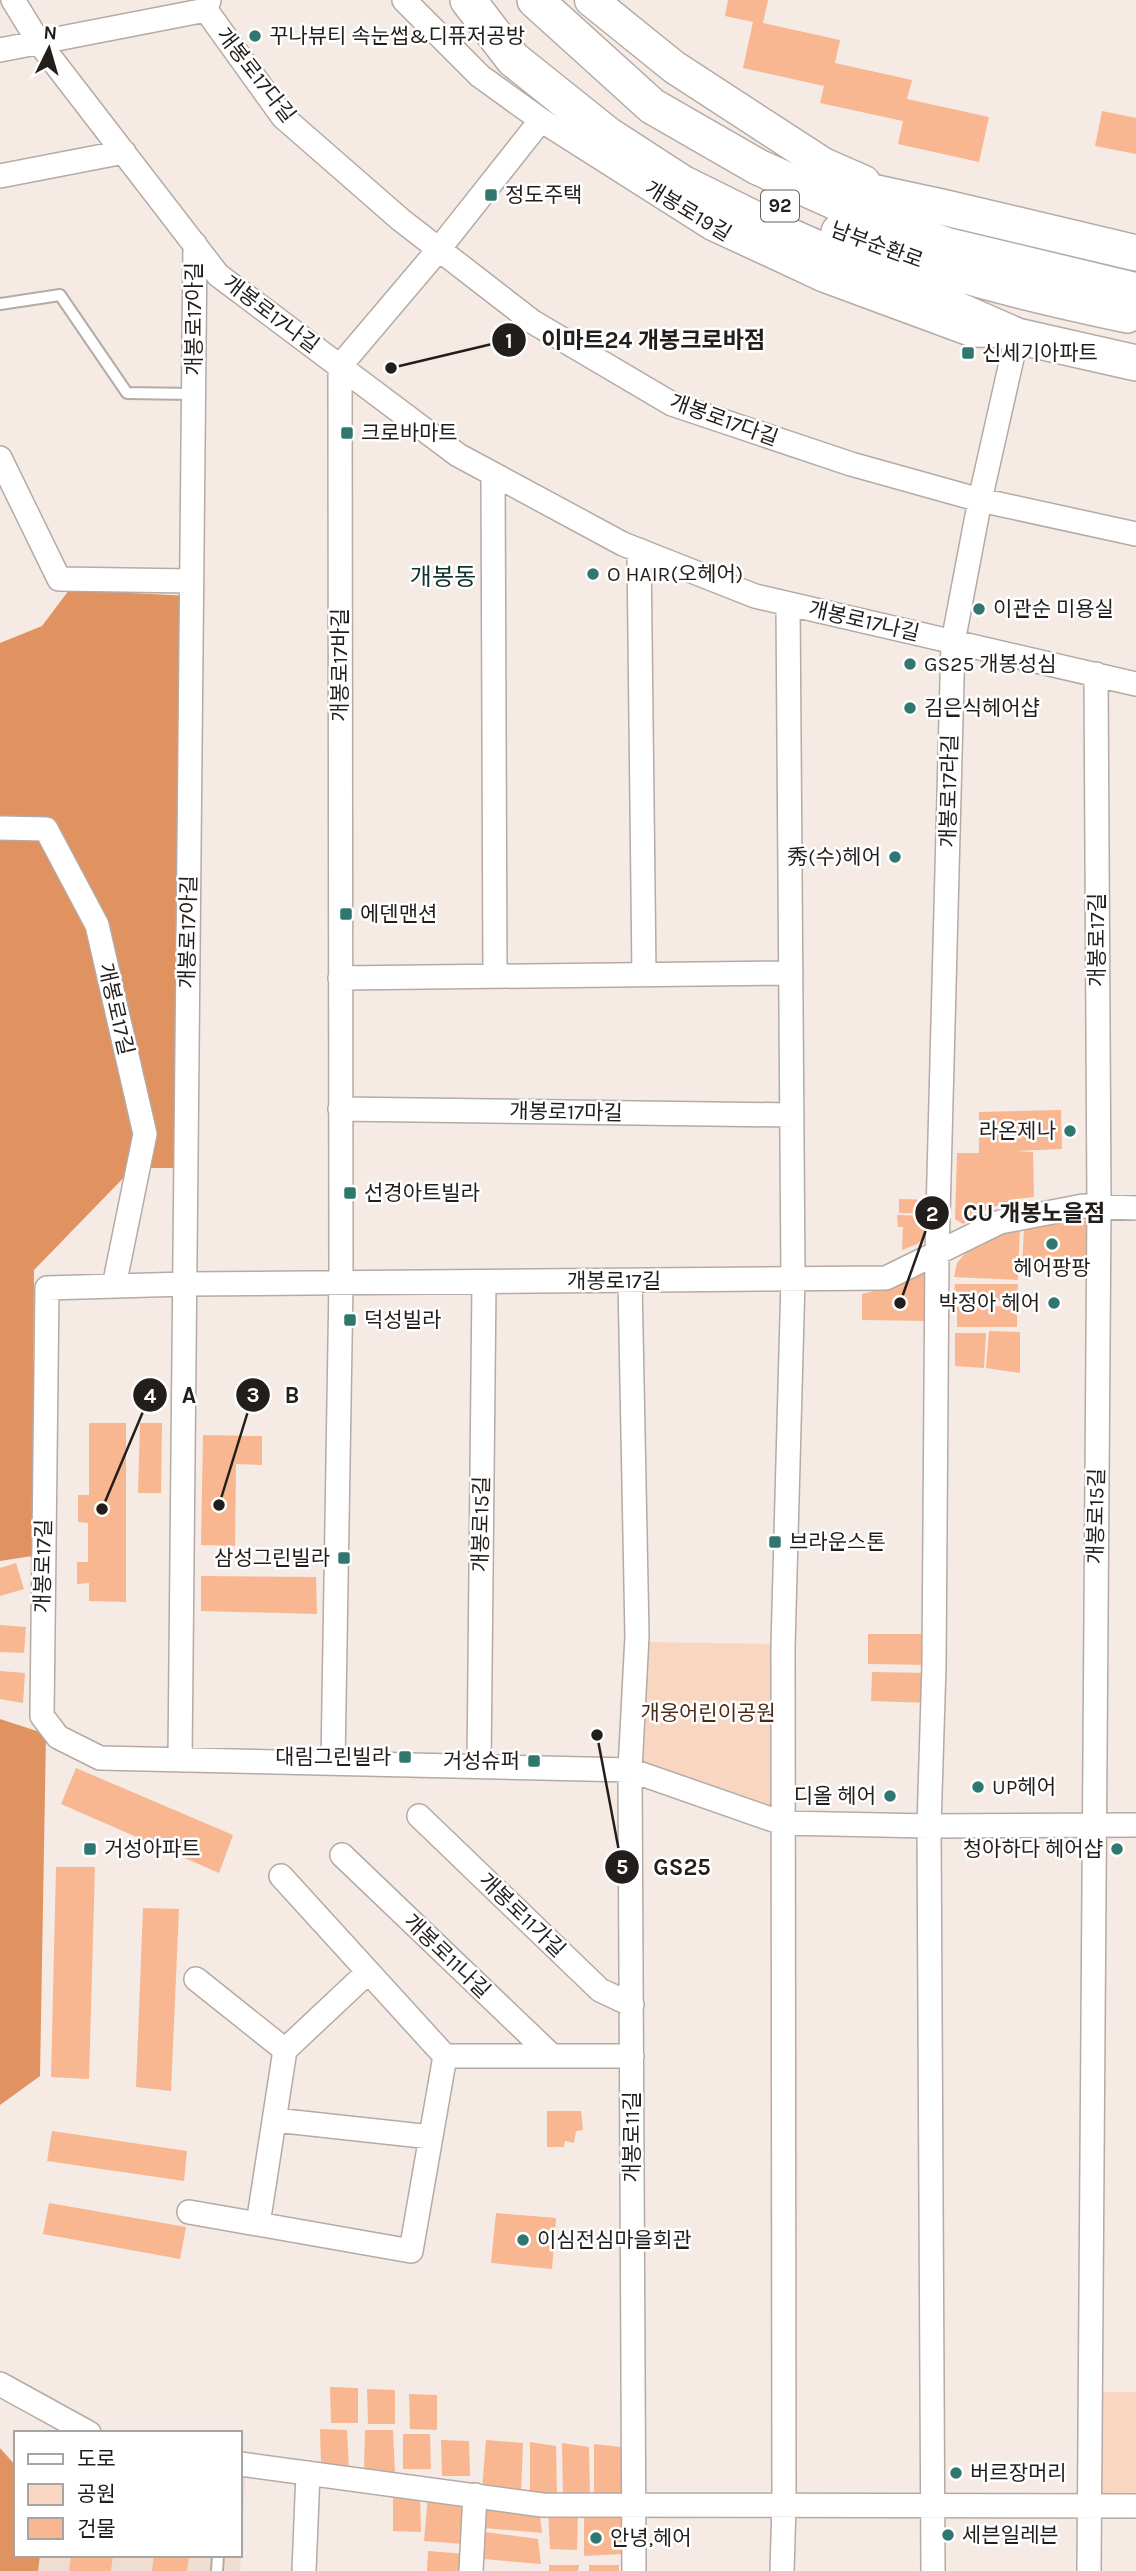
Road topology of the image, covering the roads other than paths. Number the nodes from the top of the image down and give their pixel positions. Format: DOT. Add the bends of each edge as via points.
graph roads {
  1 [pos="13,0"];
  2 [pos="404,0"];
  3 [pos="468,0"];
  4 [pos="481,0"];
  5 [pos="536,0"];
  6 [pos="591,0"];
  7 [pos="208,5"];
  8 [pos="40,44"];
  9 [pos="0,50"];
  10 [pos="541,120"];
  11 [pos="124,152"];
  12 [pos="758,167"];
  13 [pos="0,176"];
  14 [pos="942,206"];
  15 [pos="195,244"];
  16 [pos="439,249"];
  17 [pos="1136,253"];
  18 [pos="0,304"];
  19 [pos="1017,336"];
  20 [pos="1136,363"];
  21 [pos="340,366"];
  22 [pos="193,394"];
  23 [pos="0,458"];
  24 [pos="493,474"];
  25 [pos="980,500"];
  26 [pos="1136,534"];
  27 [pos="639,550"];
  28 [pos="191,581"];
  29 [pos="788,604"];
  30 [pos="953,642"];
  31 [pos="1096,674"];
  32 [pos="1136,684"];
  33 [pos="0,828"];
  34 [pos="791,973"];
  35 [pos="643,974"];
  36 [pos="495,976"];
  37 [pos="340,978"];
  38 [pos="340,1109"];
  39 [pos="792,1115"];
  40 [pos="1099,1206"];
  41 [pos="1136,1208"];
  42 [pos="937,1253"];
  43 [pos="793,1279"];
  44 [pos="630,1280"];
  45 [pos="341,1282"];
  46 [pos="484,1282"];
  47 [pos="185,1284"];
  48 [pos="114,1286"];
  49 [pos="180,1760"];
  50 [pos="333,1763"];
  51 [pos="479,1766"];
  52 [pos="630,1770"];
  53 [pos="419,1816"];
  54 [pos="782,1823"];
  55 [pos="1093,1825"];
  56 [pos="1136,1825"];
  57 [pos="929,1826"];
  58 [pos="342,1855"];
  59 [pos="281,1876"];
  60 [pos="368,1972"];
  61 [pos="196,1979"];
  62 [pos="632,2005"];
  63 [pos="285,2050"];
  64 [pos="445,2056"];
  65 [pos="552,2056"];
  66 [pos="632,2056"];
  67 [pos="275,2120"];
  68 [pos="431,2137"];
  69 [pos="189,2212"];
  70 [pos="258,2224"];
  71 [pos="0,2384"];
  72 [pos="85,2431"];
  73 [pos="242,2464"];
  74 [pos="308,2473"];
  75 [pos="475,2496"];
  76 [pos="635,2505"];
  77 [pos="784,2505"];
  78 [pos="933,2506"];
  79 [pos="1090,2506"];
  80 [pos="1136,2506"];
  81 [pos="304,2571"];
  82 [pos="471,2571"];
  83 [pos="634,2571"];
  84 [pos="782,2571"];
  85 [pos="933,2571"];
  86 [pos="1089,2571"];
  1 -- 8 [label="street, 개봉로17나길"];
  2 -- 10 [label="street, 개봉로19길" via="481,76"];
  3 -- 19 [label="main road" via="513,59 608,135 682,183 789,236"];
  4 -- 12 [label="main road, 남부순환로 / 92" via="642,136 794,213 881,250 1012,290 1130,302 887,225"];
  5 -- 12 [label="main road, 남부순환로 / 92" via="652,107"];
  6 -- 14 [label="main road" via="674,67 823,164 860,181"];
  7 -- 8 [label="street"];
  7 -- 16 [label="street, 개봉로17다길" via="283,117"];
  8 -- 9 [label="street"];
  8 -- 11 [label="street, 개봉로17나길"];
  10 -- 16 [label="street"];
  10 -- 19 [label="street, 개봉로19길" via="711,228 823,280 972,335"];
  11 -- 13 [label="street"];
  11 -- 15 [label="street, 개봉로17나길"];
  12 -- 14 [label="main road"];
  14 -- 17 [label="main road"];
  15 -- 21 [label="street, 개봉로17나길" via="218,275"];
  15 -- 22 [label="street, 개봉로17아길"];
  16 -- 21 [label="street"];
  16 -- 25 [label="street, 개봉로17다길" via="533,322 672,404 851,464"];
  18 -- 22 [label="lane, 개봉로17아길" via="60,295 127,393"];
  19 -- 20 [label="main road"];
  19 -- 25 [label="street, 개봉로17라길"];
  21 -- 24 [label="street, 개봉로17나길" via="458,455"];
  21 -- 37 [label="street, 개봉로17바길"];
  22 -- 28 [label="street, 개봉로17아길"];
  23 -- 28 [label="street" via="59,579"];
  24 -- 27 [label="street, 개봉로17나길"];
  24 -- 36 [label="street"];
  25 -- 26 [label="street, 개봉로17다길"];
  25 -- 30 [label="street, 개봉로17라길"];
  27 -- 29 [label="street, 개봉로17나길" via="755,596"];
  27 -- 35 [label="street"];
  28 -- 47 [label="street, 개봉로17아길"];
  29 -- 30 [label="street, 개봉로17나길"];
  29 -- 34 [label="street"];
  30 -- 31 [label="street, 개봉로17나길"];
  30 -- 42 [label="street, 개봉로17라길"];
  31 -- 32 [label="street, 개봉로17나길"];
  31 -- 40 [label="street, 개봉로17길"];
  33 -- 48 [label="street, 개봉로17길" via="46,829 97,925 145,1134"];
  34 -- 35 [label="street"];
  34 -- 39 [label="street"];
  35 -- 36 [label="street"];
  36 -- 37 [label="street"];
  37 -- 38 [label="street, 개봉로17바길"];
  38 -- 39 [label="street, 개봉로17마길"];
  38 -- 45 [label="street, 개봉로17바길"];
  39 -- 43 [label="street"];
  40 -- 41 [label="street, 개봉로17길"];
  40 -- 42 [label="street, 개봉로17길" via="1000,1222"];
  40 -- 55 [label="street, 개봉로15길"];
  42 -- 43 [label="street, 개봉로17길" via="886,1278"];
  42 -- 57 [label="street"];
  43 -- 44 [label="street, 개봉로17길"];
  43 -- 54 [label="street"];
  44 -- 46 [label="street, 개봉로17길"];
  44 -- 52 [label="street" via="637,1636"];
  45 -- 46 [label="street, 개봉로17길"];
  45 -- 47 [label="street, 개봉로17길"];
  45 -- 50 [label="street"];
  46 -- 51 [label="street, 개봉로15길"];
  47 -- 48 [label="street, 개봉로17길"];
  47 -- 49 [label="street"];
  48 -- 49 [label="street, 개봉로17길" via="47,1288 41,1716 58,1737 100,1758"];
  49 -- 50 [label="street"];
  50 -- 51 [label="street"];
  51 -- 52 [label="street"];
  52 -- 54 [label="street"];
  52 -- 62 [label="street, 개봉로11길"];
  53 -- 62 [label="street, 개봉로11가길" via="600,1990"];
  54 -- 57 [label="street"];
  54 -- 77 [label="street"];
  55 -- 56 [label="street"];
  55 -- 57 [label="street"];
  55 -- 79 [label="street"];
  57 -- 78 [label="street"];
  58 -- 65 [label="street, 개봉로11나길"];
  59 -- 60 [label="street"];
  60 -- 63 [label="street"];
  60 -- 64 [label="street"];
  61 -- 63 [label="street"];
  62 -- 66 [label="street, 개봉로11길"];
  63 -- 67 [label="street"];
  64 -- 65 [label="street"];
  64 -- 68 [label="street"];
  65 -- 66 [label="street"];
  66 -- 76 [label="street, 개봉로11길"];
  67 -- 68 [label="street"];
  67 -- 70 [label="street"];
  68 -- 70 [label="street" via="411,2251"];
  69 -- 70 [label="street"];
  71 -- 72 [label="street"];
  73 -- 74 [label="street"];
  74 -- 75 [label="street"];
  74 -- 81 [label="street"];
  75 -- 76 [label="street" via="542,2505"];
  75 -- 82 [label="street"];
  76 -- 77 [label="street"];
  76 -- 83 [label="street, 개봉로11길"];
  77 -- 78 [label="street"];
  77 -- 84 [label="street"];
  78 -- 79 [label="street"];
  78 -- 85 [label="street"];
  79 -- 80 [label="street"];
  79 -- 86 [label="street"];
}
